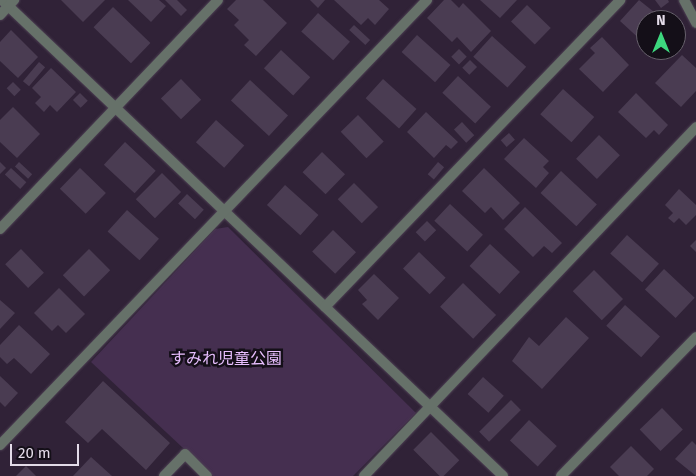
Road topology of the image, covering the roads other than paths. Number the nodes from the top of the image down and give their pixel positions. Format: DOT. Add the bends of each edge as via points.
graph roads {
  1 [pos="218,0"];
  2 [pos="427,0"];
  3 [pos="620,0"];
  4 [pos="684,0"];
  5 [pos="8,2"];
  6 [pos="0,15"];
  7 [pos="696,23"];
  8 [pos="116,107"];
  9 [pos="696,127"];
  10 [pos="225,211"];
  11 [pos="0,229"];
  12 [pos="325,307"];
  13 [pos="696,337"];
  14 [pos="431,408"];
  15 [pos="0,445"];
  16 [pos="164,476"];
  17 [pos="207,476"];
  18 [pos="364,476"];
  19 [pos="503,476"];
  20 [pos="561,476"];
  1 -- 8 [label="street"];
  2 -- 10 [label="street"];
  3 -- 12 [label="street"];
  4 -- 7 [label="street"];
  5 -- 6 [label="street"];
  5 -- 8 [label="street"];
  8 -- 10 [label="street"];
  8 -- 11 [label="street"];
  9 -- 14 [label="street"];
  10 -- 12 [label="street"];
  10 -- 15 [label="street"];
  12 -- 14 [label="street"];
  13 -- 20 [label="street"];
  14 -- 18 [label="street"];
  14 -- 19 [label="street"];
  16 -- 17 [label="street" via="185,454"];
}
